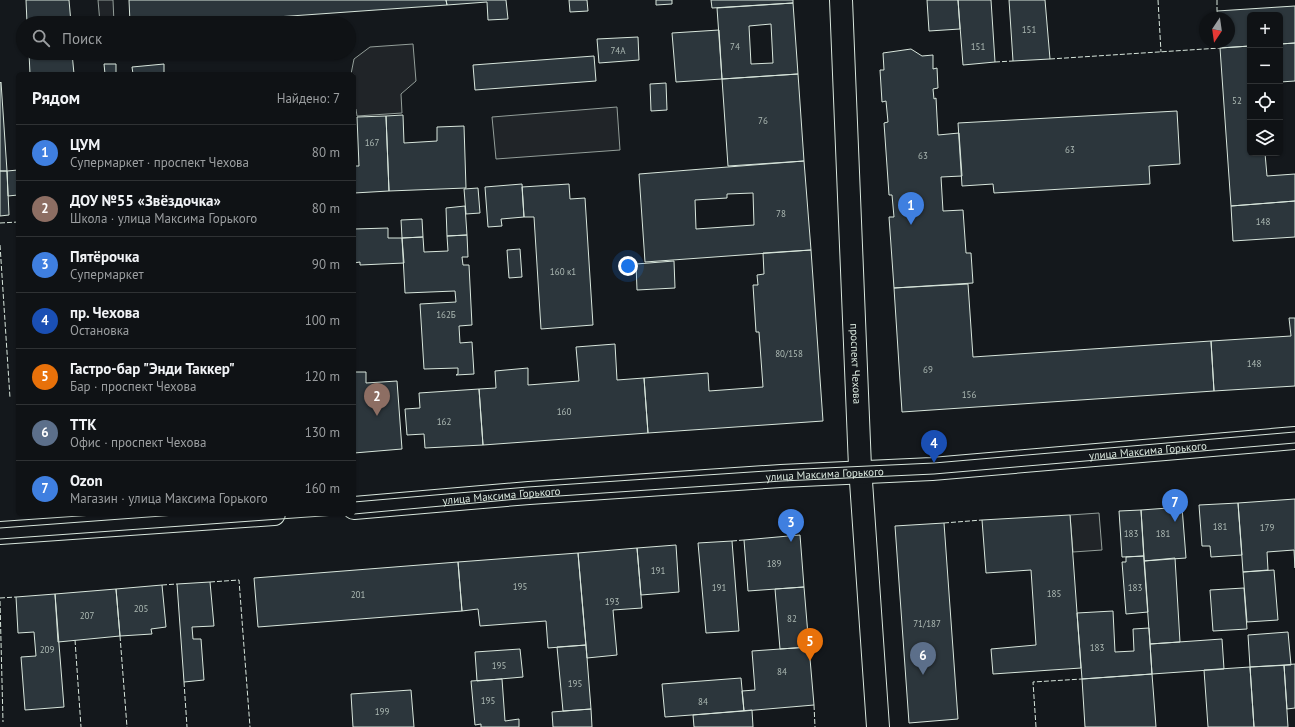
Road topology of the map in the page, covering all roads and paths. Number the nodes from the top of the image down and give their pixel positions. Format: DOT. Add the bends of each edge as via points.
graph roads {
  1 [pos="841,0"];
  2 [pos="1295,438"];
  3 [pos="861,473"];
  4 [pos="356,508"];
  5 [pos="245,516"];
  6 [pos="0,533"];
  7 [pos="878,727"];
  1 -- 3 [label="main road, проспект Чехова"];
  2 -- 3 [label="main road, улица Максима Горького"];
  3 -- 4 [label="main road, улица Максима Горького" via="536,492"];
  3 -- 7 [label="main road, проспект Чехова"];
  5 -- 6 [label="main road"];
}
